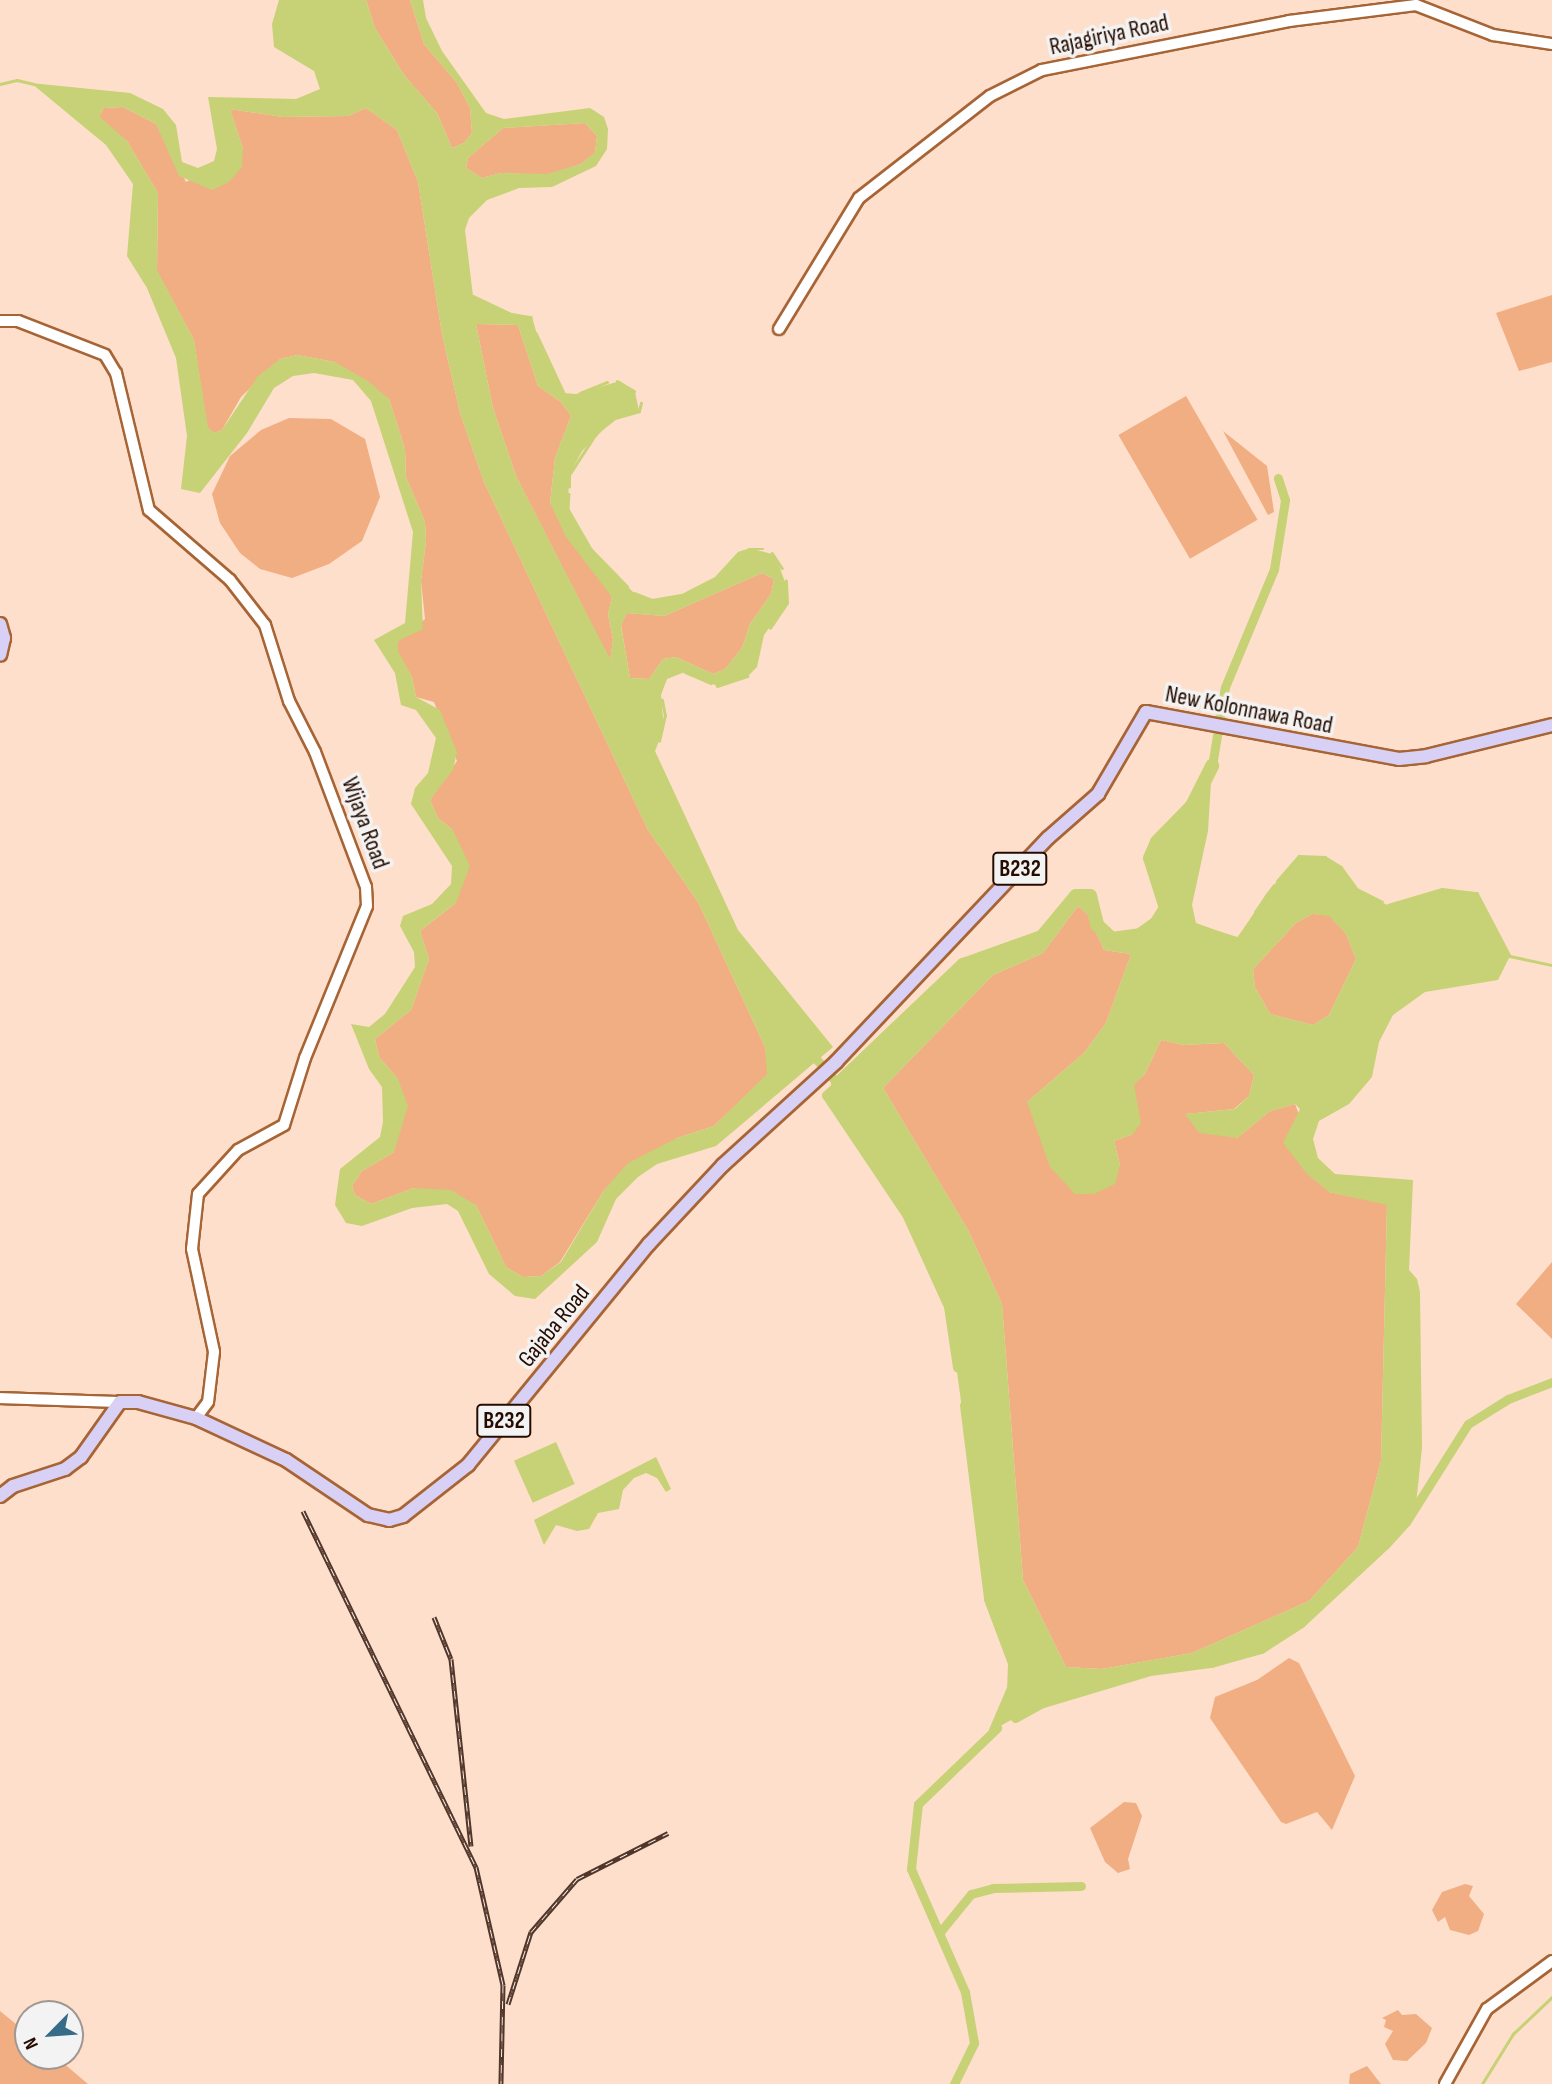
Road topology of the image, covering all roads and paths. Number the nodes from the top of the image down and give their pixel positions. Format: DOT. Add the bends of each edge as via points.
graph roads {
  1 [pos="1416,2"];
  2 [pos="1552,44"];
  3 [pos="0,321"];
  4 [pos="779,329"];
  5 [pos="0,624"];
  6 [pos="0,655"];
  7 [pos="1552,725"];
  8 [pos="809,1087"];
  9 [pos="0,1398"];
  10 [pos="120,1402"];
  11 [pos="196,1418"];
  12 [pos="0,1496"];
  13 [pos="1552,1961"];
  14 [pos="1445,2084"];
  1 -- 2 [label="street, Rajagiriya Road" via="1493,35"];
  1 -- 4 [label="street, Rajagiriya Road" via="1198,37 1102,61 1042,70 1006,86 859,198"];
  3 -- 11 [label="street, Wijaya Road" via="18,321 105,355 116,373 149,510 230,580 265,625 289,701 316,752 366,887 367,906 305,1058 284,1125 238,1150 198,1194 192,1249 214,1352 208,1402"];
  5 -- 6 [label="main road"];
  7 -- 8 [label="main road, New Kolonnawa Road / B232" via="1426,757 1399,759 1146,712 1098,794 1048,838"];
  8 -- 11 [label="main road, Gajaba Road / B232" via="723,1166 649,1244 468,1465 403,1516 389,1520 368,1515 310,1472"];
  9 -- 10 [label="street"];
  10 -- 11 [label="main road, Gajaba Road / B232" via="138,1402"];
  10 -- 12 [label="main road" via="81,1457"];
  13 -- 14 [label="street" via="1487,2009"];
}
